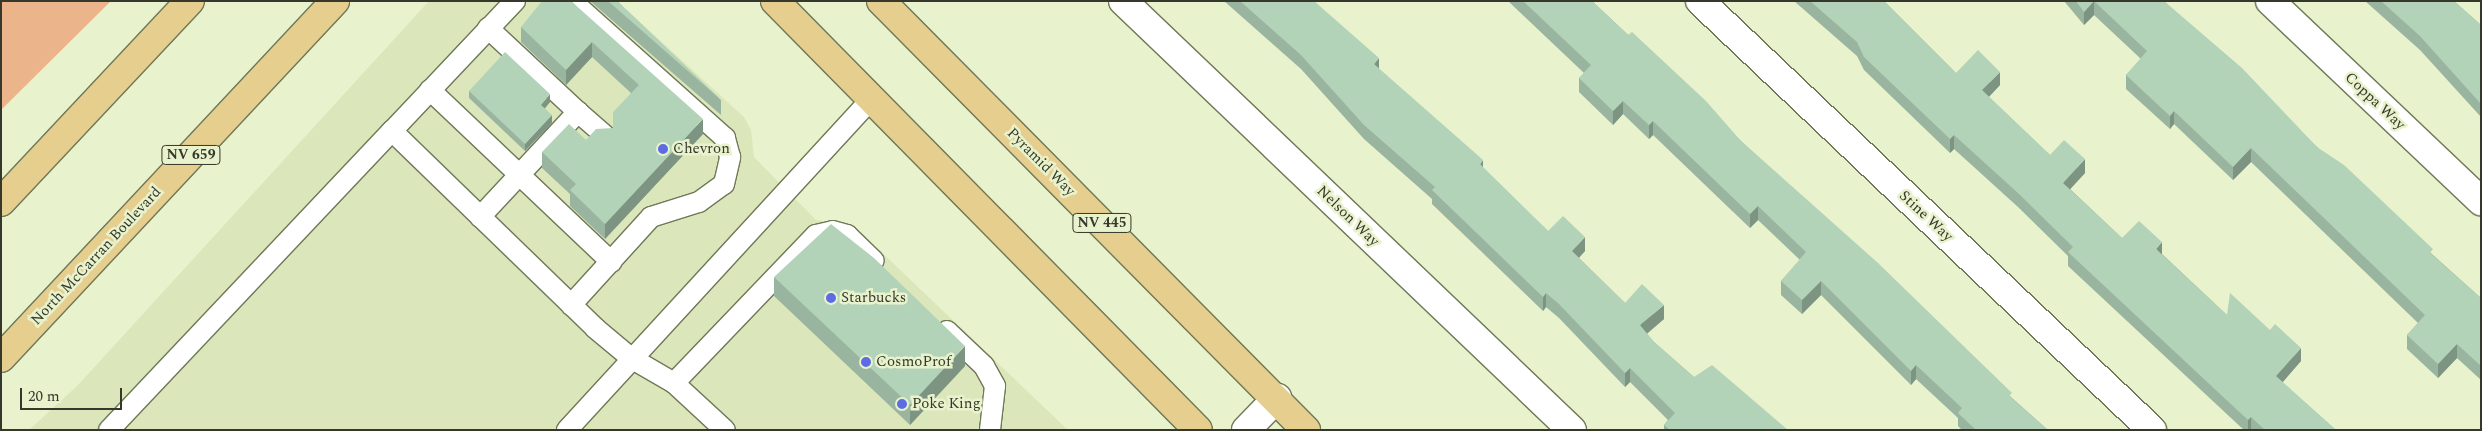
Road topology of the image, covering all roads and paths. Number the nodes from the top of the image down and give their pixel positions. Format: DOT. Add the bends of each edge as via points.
graph roads {
  1 [pos="190,1"];
  2 [pos="335,1"];
  3 [pos="515,1"];
  4 [pos="572,1"];
  5 [pos="776,1"];
  6 [pos="881,1"];
  7 [pos="1123,1"];
  8 [pos="1700,1"];
  9 [pos="2270,1"];
  10 [pos="488,28"];
  11 [pos="430,90"];
  12 [pos="872,98"];
  13 [pos="578,112"];
  14 [pos="392,131"];
  15 [pos="604,135"];
  16 [pos="518,176"];
  17 [pos="2481,201"];
  18 [pos="1,202"];
  19 [pos="480,217"];
  20 [pos="611,262"];
  21 [pos="889,276"];
  22 [pos="571,305"];
  23 [pos="931,316"];
  24 [pos="1,358"];
  25 [pos="631,358"];
  26 [pos="674,383"];
  27 [pos="1277,398"];
  28 [pos="109,430"];
  29 [pos="567,430"];
  30 [pos="725,430"];
  31 [pos="990,430"];
  32 [pos="1198,430"];
  33 [pos="1246,430"];
  34 [pos="1306,430"];
  35 [pos="1572,430"];
  36 [pos="2152,430"];
  1 -- 18 [label="main road"];
  2 -- 24 [label="main road, North McCarran Boulevard / NV 659"];
  3 -- 10 [label="lane"];
  4 -- 20 [label="lane" via="725,138 730,157 724,184 699,202 652,217"];
  5 -- 12 [label="main road"];
  6 -- 27 [label="main road, Pyramid Way / NV 445"];
  7 -- 35 [label="street, Nelson Way"];
  8 -- 36 [label="street, Stine Way"];
  9 -- 17 [label="street, Coppa Way"];
  10 -- 11 [label="lane"];
  10 -- 13 [label="lane"];
  11 -- 14 [label="lane"];
  11 -- 16 [label="lane"];
  12 -- 25 [label="lane"];
  12 -- 32 [label="main road"];
  13 -- 15 [label="lane"];
  13 -- 16 [label="lane"];
  14 -- 19 [label="lane"];
  14 -- 28 [label="lane"];
  16 -- 19 [label="lane"];
  16 -- 20 [label="lane"];
  19 -- 22 [label="lane"];
  20 -- 22 [label="lane"];
  21 -- 26 [label="lane" via="847,235 833,231 816,235"];
  22 -- 25 [label="lane"];
  23 -- 31 [label="lane" via="984,366 995,386"];
  25 -- 26 [label="lane"];
  25 -- 29 [label="lane"];
  26 -- 30 [label="lane"];
  27 -- 33 [label="street"];
  27 -- 34 [label="main road, Pyramid Way / NV 445"];
}
